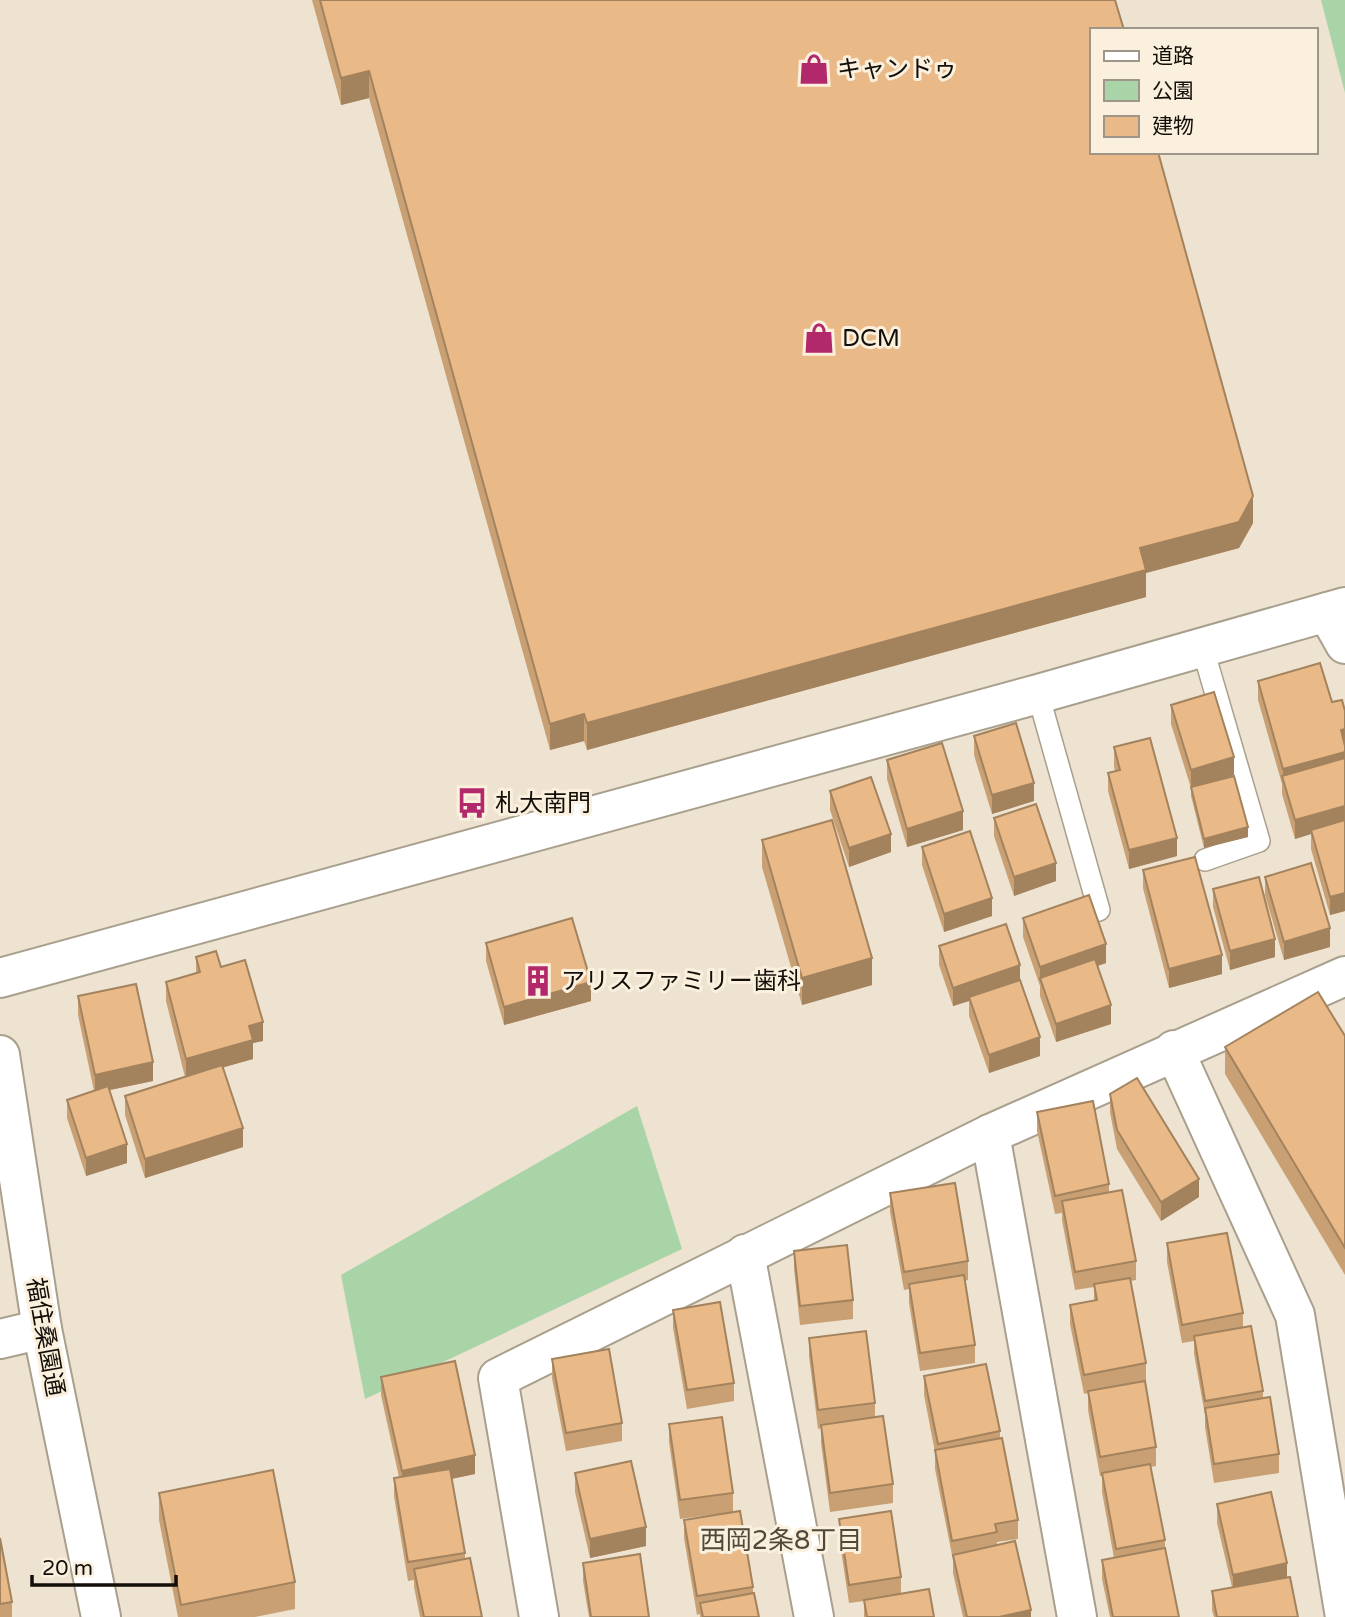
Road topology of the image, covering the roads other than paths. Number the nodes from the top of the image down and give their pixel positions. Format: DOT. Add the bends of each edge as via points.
graph roads {
  1 [pos="1339,621"];
  2 [pos="1202,646"];
  3 [pos="1038,694"];
  4 [pos="1205,860"];
  5 [pos="1051,925"];
  6 [pos="1345,976"];
  7 [pos="0,978"];
  8 [pos="1174,1050"];
  9 [pos="0,1055"];
  10 [pos="990,1134"];
  11 [pos="745,1254"];
  12 [pos="42,1329"];
  13 [pos="0,1339"];
  14 [pos="101,1617"];
  15 [pos="539,1617"];
  16 [pos="814,1617"];
  17 [pos="1077,1617"];
  18 [pos="1345,1617"];
  1 -- 2 [label="street"];
  2 -- 3 [label="street"];
  2 -- 4 [label="lane" via="1259,841"];
  3 -- 5 [label="lane" via="1099,910"];
  3 -- 7 [label="street"];
  6 -- 8 [label="street"];
  8 -- 10 [label="street"];
  8 -- 18 [label="street" via="1295,1315"];
  9 -- 12 [label="street, 福住桑園通"];
  10 -- 11 [label="street"];
  10 -- 17 [label="street"];
  11 -- 15 [label="street" via="498,1378"];
  11 -- 16 [label="street"];
  12 -- 13 [label="street"];
  12 -- 14 [label="street, 福住桑園通"];
}
